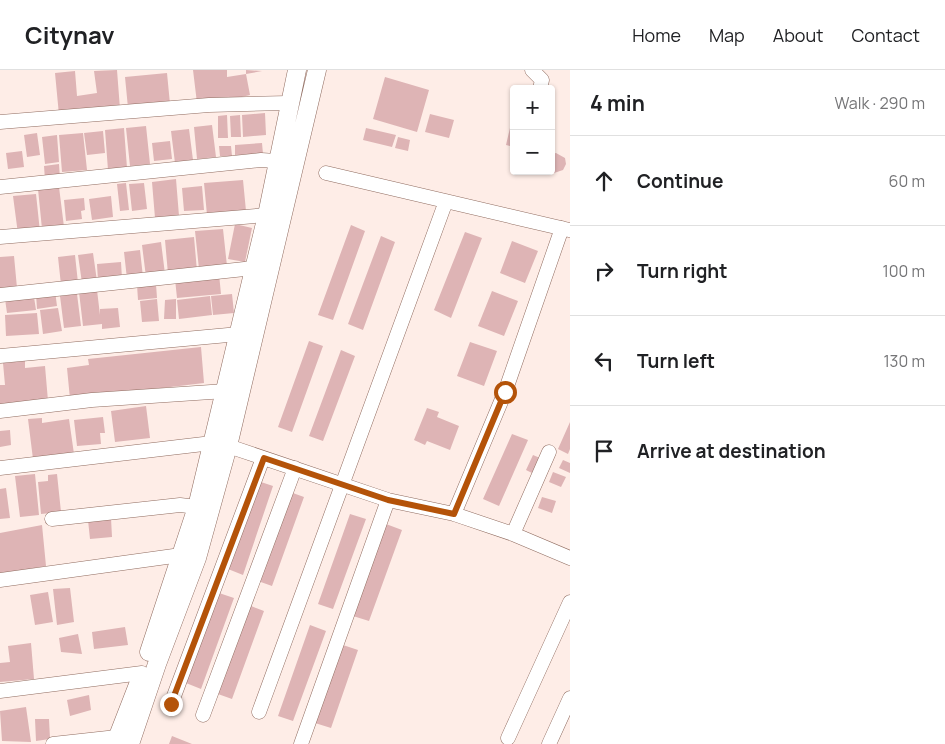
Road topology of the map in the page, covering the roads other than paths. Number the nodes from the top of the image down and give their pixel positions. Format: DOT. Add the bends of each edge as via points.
graph roads {
  1 [pos="297,70"];
  2 [pos="317,70"];
  3 [pos="532,70"];
  4 [pos="541,85"];
  5 [pos="288,103"];
  6 [pos="0,122"];
  7 [pos="276,161"];
  8 [pos="326,173"];
  9 [pos="0,187"];
  10 [pos="446,201"];
  11 [pos="274,216"];
  12 [pos="566,229"];
  13 [pos="0,237"];
  14 [pos="254,268"];
  15 [pos="0,295"];
  16 [pos="239,334"];
  17 [pos="0,356"];
  18 [pos="226,391"];
  19 [pos="0,411"];
  20 [pos="220,444"];
  21 [pos="549,452"];
  22 [pos="264,458"];
  23 [pos="0,468"];
  24 [pos="295,468"];
  25 [pos="344,485"];
  26 [pos="388,500"];
  27 [pos="196,507"];
  28 [pos="454,514"];
  29 [pos="52,518"];
  30 [pos="513,534"];
  31 [pos="189,556"];
  32 [pos="570,558"];
  33 [pos="0,580"];
  34 [pos="570,602"];
  35 [pos="142,673"];
  36 [pos="0,690"];
  37 [pos="570,698"];
  38 [pos="171,704"];
  39 [pos="259,712"];
  40 [pos="203,715"];
  41 [pos="508,738"];
  42 [pos="121,742"];
  43 [pos="53,744"];
  44 [pos="301,744"];
  45 [pos="549,744"];
  1 -- 5 [label="street"];
  2 -- 11 [label="street"];
  3 -- 4 [label="street" via="542,80"];
  5 -- 6 [label="street" via="209,105"];
  5 -- 7 [label="street"];
  7 -- 9 [label="street" via="152,170"];
  7 -- 11 [label="street"];
  8 -- 10 [label="street"];
  10 -- 12 [label="street"];
  10 -- 25 [label="street"];
  11 -- 13 [label="street"];
  11 -- 14 [label="street"];
  11 -- 20 [label="street"];
  12 -- 28 [label="street" via="505,392"];
  14 -- 15 [label="street"];
  14 -- 16 [label="street"];
  16 -- 17 [label="street"];
  16 -- 18 [label="street"];
  18 -- 19 [label="street" via="92,400"];
  18 -- 20 [label="street"];
  20 -- 22 [label="street"];
  20 -- 23 [label="street"];
  20 -- 27 [label="street"];
  20 -- 31 [label="street"];
  21 -- 30 [label="street"];
  22 -- 24 [label="street"];
  22 -- 38 [label="street"];
  24 -- 25 [label="street"];
  24 -- 40 [label="street"];
  25 -- 26 [label="street"];
  25 -- 39 [label="street"];
  26 -- 28 [label="street"];
  26 -- 44 [label="street"];
  27 -- 29 [label="street" via="180,505"];
  27 -- 31 [label="street"];
  28 -- 30 [label="street"];
  30 -- 32 [label="street"];
  31 -- 33 [label="street"];
  31 -- 35 [label="street"];
  31 -- 42 [label="street" via="156,664"];
  34 -- 41 [label="street"];
  35 -- 36 [label="street"];
  35 -- 42 [label="street"];
  37 -- 45 [label="street"];
  42 -- 43 [label="street"];
}
